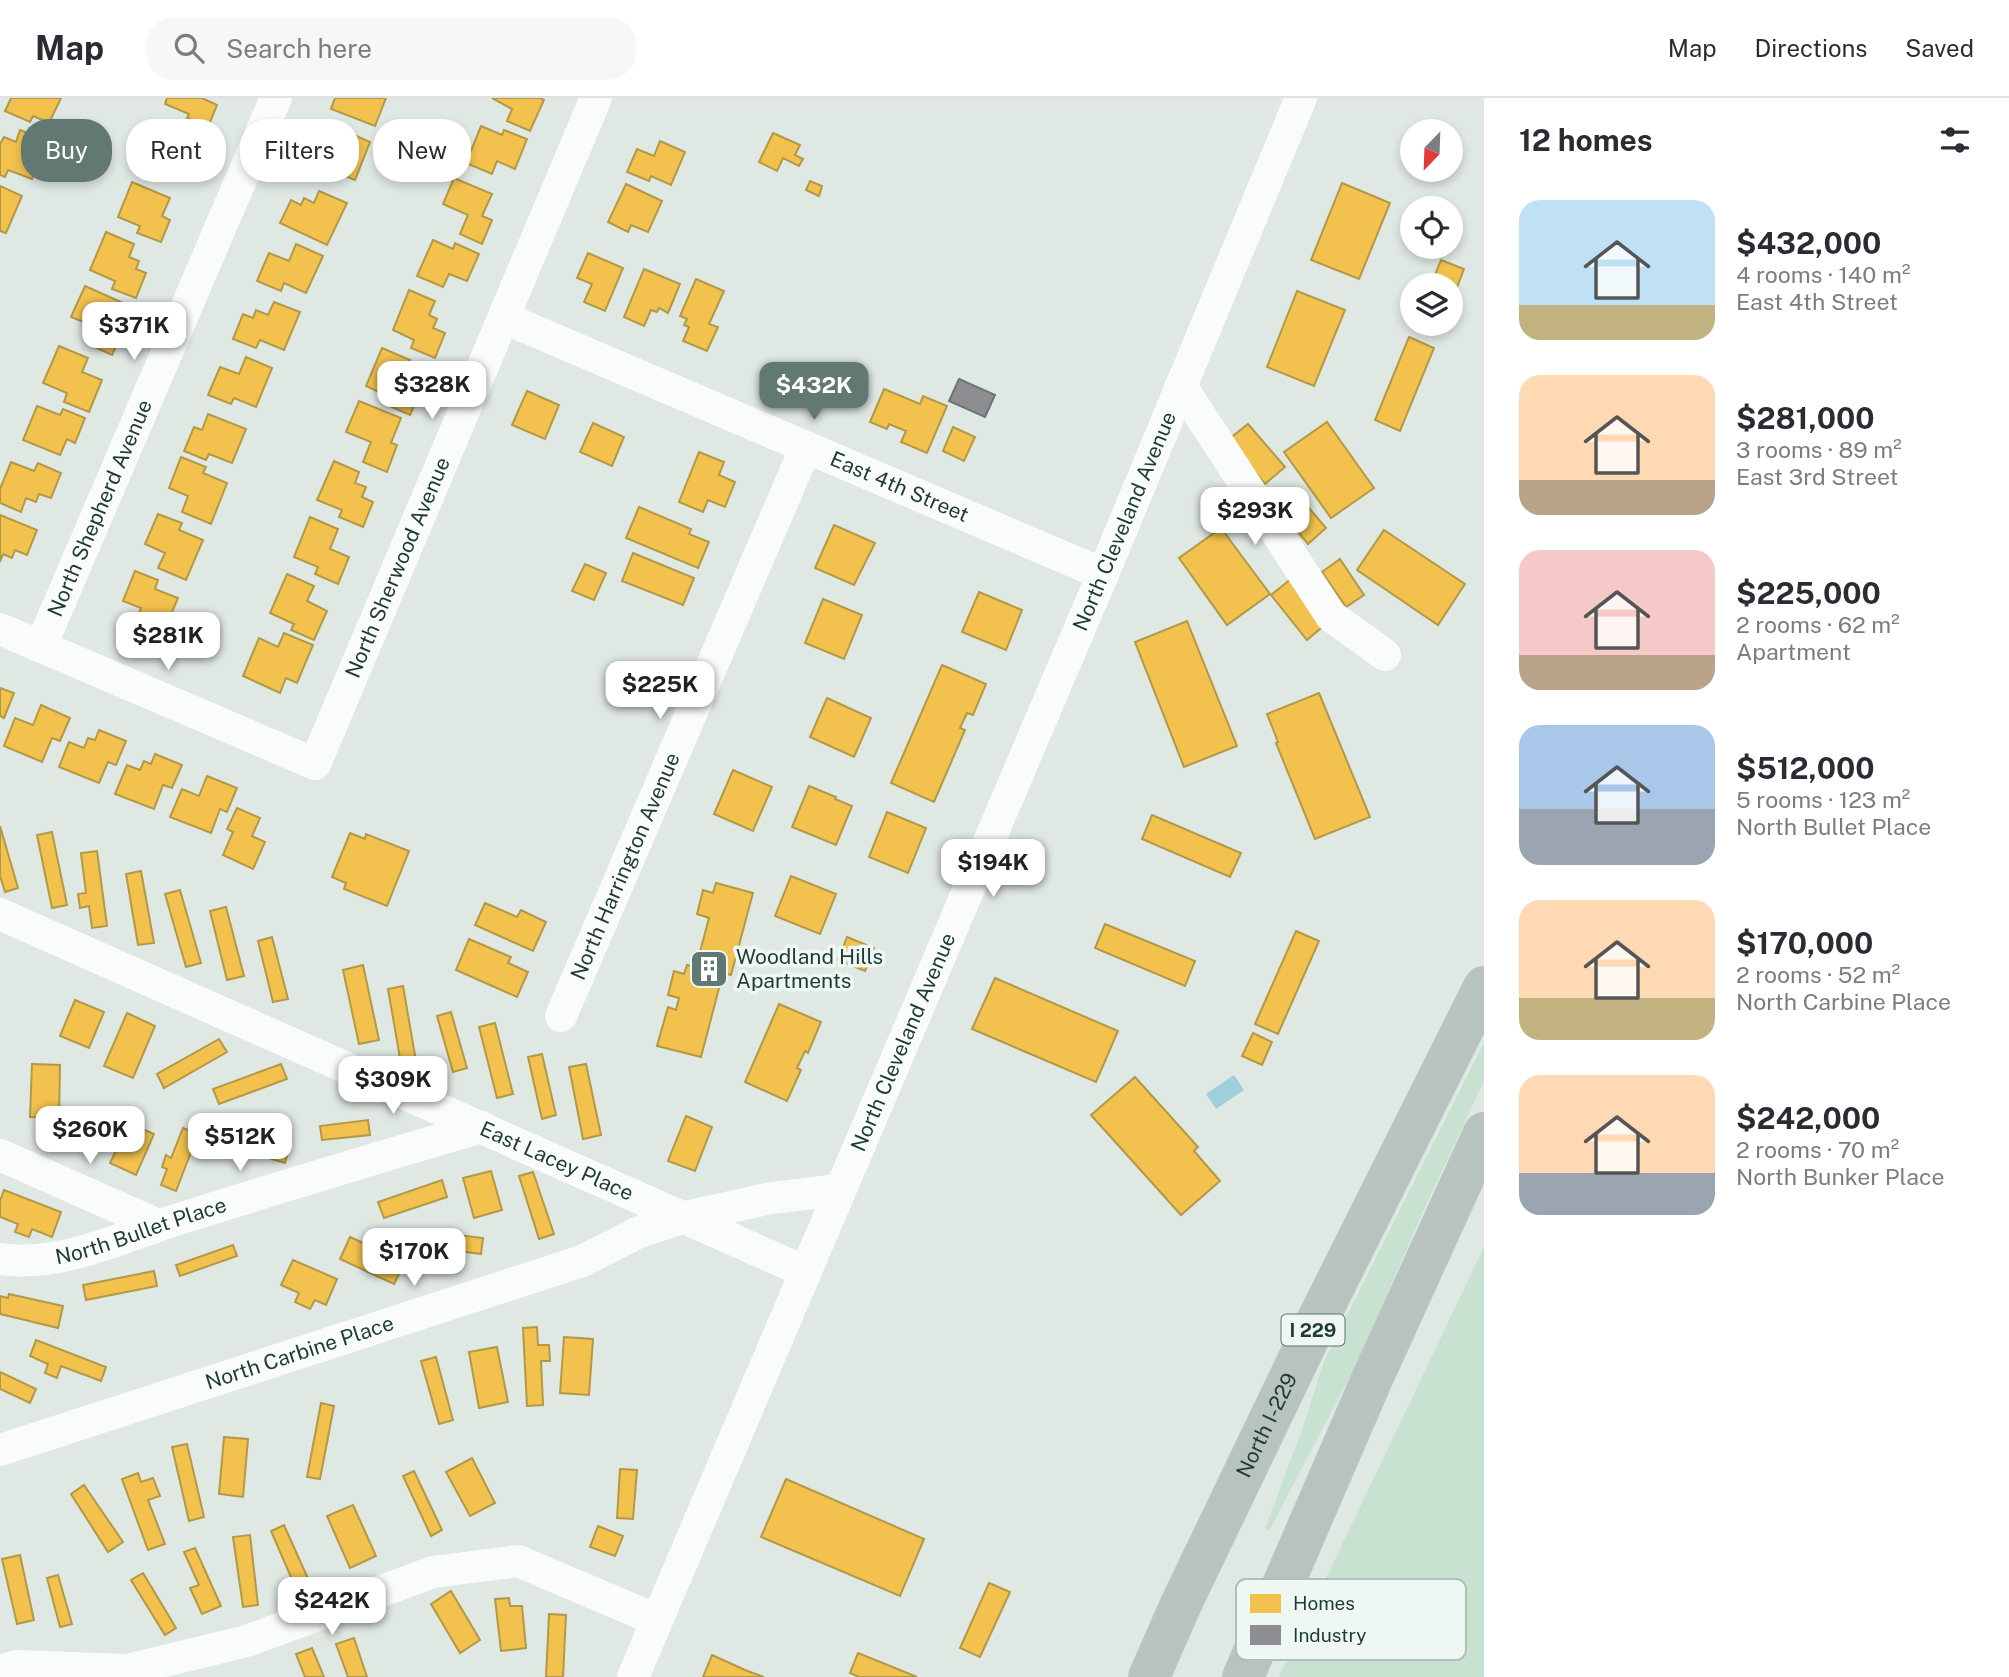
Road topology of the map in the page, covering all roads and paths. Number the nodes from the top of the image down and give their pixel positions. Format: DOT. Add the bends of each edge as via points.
graph roads {
  1 [pos="276,98"];
  2 [pos="596,98"];
  3 [pos="1301,98"];
  4 [pos="504,318"];
  5 [pos="1181,386"];
  6 [pos="806,447"];
  7 [pos="1103,574"];
  8 [pos="0,629"];
  9 [pos="41,646"];
  10 [pos="1385,655"];
  11 [pos="9,925"];
  12 [pos="1484,987"];
  13 [pos="561,1016"];
  14 [pos="482,1126"];
  15 [pos="1484,1133"];
  16 [pos="0,1155"];
  17 [pos="841,1190"];
  18 [pos="685,1217"];
  19 [pos="158,1225"];
  20 [pos="0,1259"];
  21 [pos="806,1272"];
  22 [pos="0,1450"];
  23 [pos="1286,1579"];
  24 [pos="657,1620"];
  25 [pos="1250,1660"];
  26 [pos="0,1671"];
  27 [pos="128,1673"];
  28 [pos="633,1677"];
  29 [pos="1149,1677"];
  30 [pos="1243,1677"];
  1 -- 9 [label="street, North Shepherd Avenue"];
  2 -- 4 [label="street, North Sherwood Avenue"];
  3 -- 5 [label="street, North Cleveland Avenue"];
  4 -- 6 [label="street, East 4th Street"];
  4 -- 9 [label="street, North Sherwood Avenue" via="315,764"];
  5 -- 7 [label="street, North Cleveland Avenue"];
  5 -- 10 [label="street" via="1331,616"];
  6 -- 7 [label="street, East 4th Street"];
  6 -- 13 [label="street, North Harrington Avenue"];
  7 -- 17 [label="street, North Cleveland Avenue"];
  8 -- 9 [label="street"];
  11 -- 14 [label="street, East Lacey Place"];
  12 -- 29 [label="highway, North I-229 / I 229" via="1316,1323"];
  14 -- 18 [label="street, East Lacey Place"];
  14 -- 19 [label="street, North Bullet Place"];
  15 -- 23 [label="highway"];
  16 -- 19 [label="street"];
  17 -- 18 [label="street, North Carbine Place" via="771,1198"];
  17 -- 21 [label="street, North Cleveland Avenue"];
  18 -- 21 [label="street, East Lacey Place"];
  18 -- 22 [label="street, North Carbine Place" via="639,1232 582,1261"];
  19 -- 20 [label="street, North Bullet Place" via="76,1253 43,1260"];
  21 -- 24 [label="street, North Cleveland Avenue"];
  24 -- 27 [label="street" via="518,1561 433,1572 247,1641"];
  24 -- 28 [label="street, North Cleveland Avenue"];
  25 -- 30 [label="highway"];
  26 -- 27 [label="street" via="16,1666"];
}
